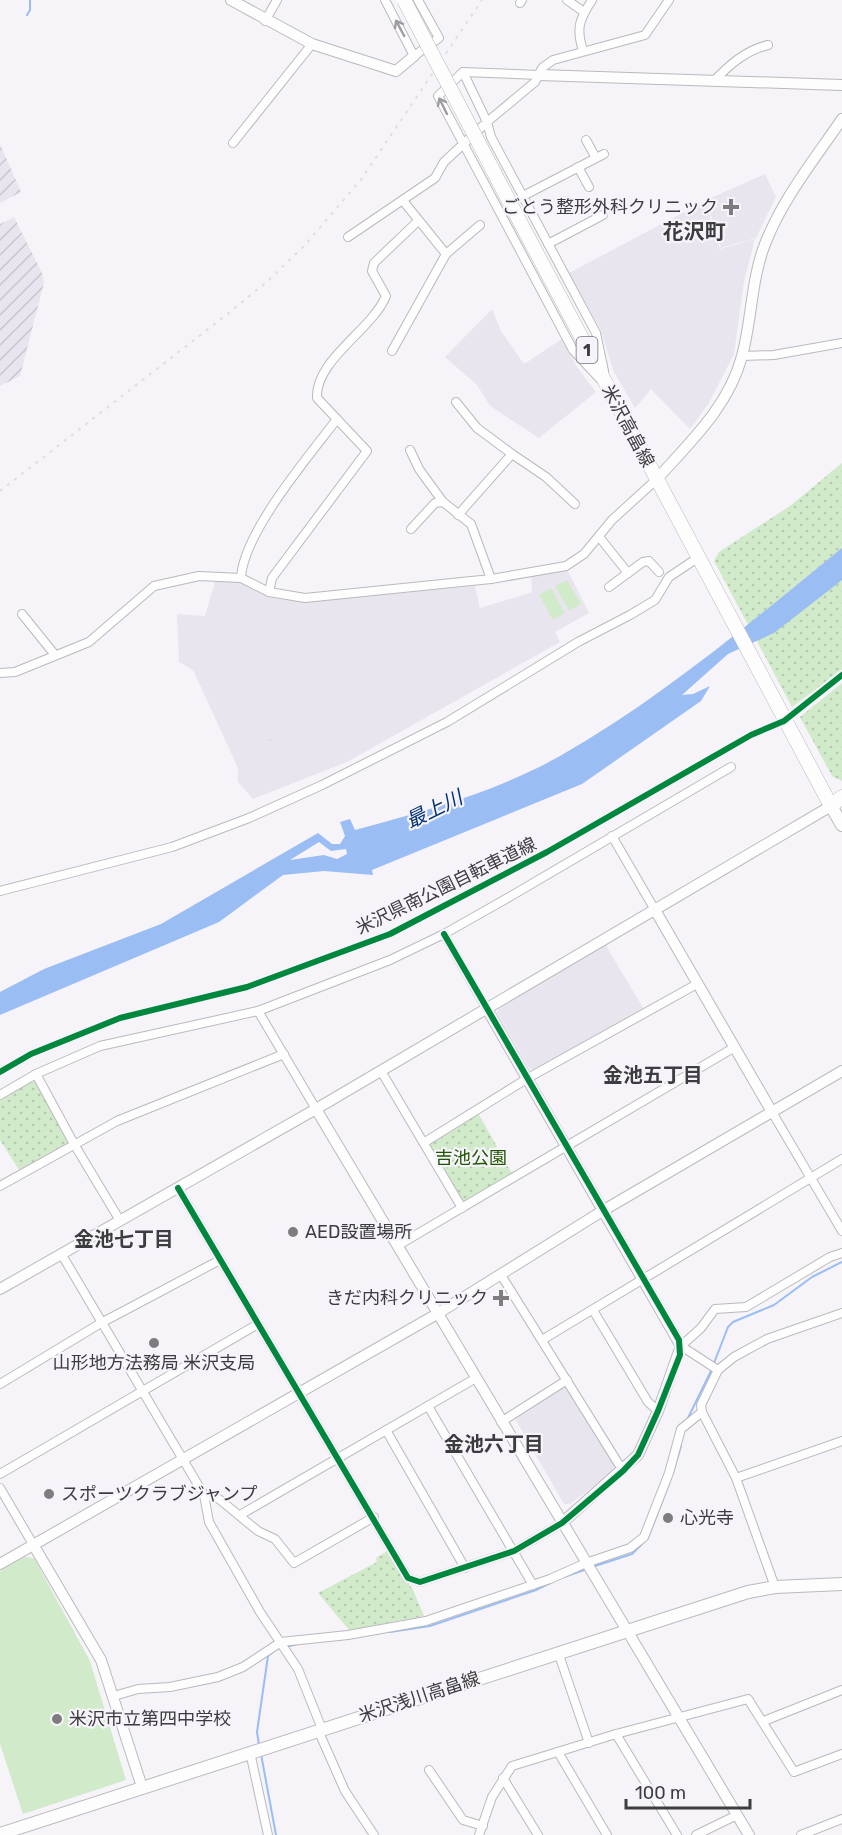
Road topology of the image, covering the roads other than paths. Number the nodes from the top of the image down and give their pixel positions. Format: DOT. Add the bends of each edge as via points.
graph roads {
  1 [pos="231,0"];
  2 [pos="277,0"];
  3 [pos="385,0"];
  4 [pos="404,0"];
  5 [pos="418,0"];
  6 [pos="567,0"];
  7 [pos="592,0"];
  8 [pos="669,0"];
  9 [pos="584,12"];
  10 [pos="265,21"];
  11 [pos="312,44"];
  12 [pos="768,45"];
  13 [pos="583,51"];
  14 [pos="414,56"];
  15 [pos="463,72"];
  16 [pos="539,75"];
  17 [pos="714,81"];
  18 [pos="842,85"];
  19 [pos="842,119"];
  20 [pos="487,122"];
  21 [pos="586,140"];
  22 [pos="233,143"];
  23 [pos="462,145"];
  24 [pos="578,167"];
  25 [pos="589,187"];
  26 [pos="523,196"];
  27 [pos="404,202"];
  28 [pos="603,215"];
  29 [pos="418,221"];
  30 [pos="480,225"];
  31 [pos="348,237"];
  32 [pos="548,244"];
  33 [pos="446,254"];
  34 [pos="842,343"];
  35 [pos="392,351"];
  36 [pos="742,356"];
  37 [pos="607,386"];
  38 [pos="456,402"];
  39 [pos="337,419"];
  40 [pos="410,450"];
  41 [pos="512,454"];
  42 [pos="657,479"];
  43 [pos="443,502"];
  44 [pos="575,504"];
  45 [pos="458,515"];
  46 [pos="411,529"];
  47 [pos="600,538"];
  48 [pos="701,562"];
  49 [pos="658,572"];
  50 [pos="628,573"];
  51 [pos="241,578"];
  52 [pos="491,579"];
  53 [pos="609,587"];
  54 [pos="269,592"];
  55 [pos="22,614"];
  56 [pos="55,655"];
  57 [pos="0,673"];
  58 [pos="731,767"];
  59 [pos="842,797"];
  60 [pos="831,806"];
  61 [pos="842,825"];
  62 [pos="612,836"];
  63 [pos="0,891"];
  64 [pos="654,910"];
  65 [pos="444,934"];
  66 [pos="697,984"];
  67 [pos="486,1009"];
  68 [pos="258,1011"];
  69 [pos="735,1047"];
  70 [pos="284,1054"];
  71 [pos="381,1071"];
  72 [pos="842,1071"];
  73 [pos="36,1074"];
  74 [pos="528,1078"];
  75 [pos="0,1095"];
  76 [pos="316,1109"];
  77 [pos="772,1112"];
  78 [pos="425,1142"];
  79 [pos="74,1144"];
  80 [pos="567,1146"];
  81 [pos="842,1159"];
  82 [pos="811,1178"];
  83 [pos="0,1186"];
  84 [pos="178,1188"];
  85 [pos="462,1208"];
  86 [pos="604,1210"];
  87 [pos="119,1219"];
  88 [pos="842,1231"];
  89 [pos="397,1246"];
  90 [pos="842,1253"];
  91 [pos="62,1255"];
  92 [pos="220,1260"];
  93 [pos="501,1275"];
  94 [pos="645,1280"];
  95 [pos="0,1289"];
  96 [pos="593,1310"];
  97 [pos="842,1313"];
  98 [pos="437,1314"];
  99 [pos="102,1323"];
  100 [pos="258,1324"];
  101 [pos="542,1340"];
  102 [pos="681,1346"];
  103 [pos="718,1370"];
  104 [pos="476,1378"];
  105 [pos="567,1380"];
  106 [pos="0,1384"];
  107 [pos="141,1392"];
  108 [pos="299,1393"];
  109 [pos="428,1406"];
  110 [pos="658,1411"];
  111 [pos="702,1412"];
  112 [pos="501,1422"];
  113 [pos="386,1430"];
  114 [pos="842,1441"];
  115 [pos="338,1458"];
  116 [pos="181,1461"];
  117 [pos="623,1471"];
  118 [pos="0,1474"];
  119 [pos="735,1478"];
  120 [pos="0,1488"];
  121 [pos="204,1495"];
  122 [pos="240,1515"];
  123 [pos="374,1517"];
  124 [pos="562,1522"];
  125 [pos="34,1546"];
  126 [pos="514,1551"];
  127 [pos="586,1563"];
  128 [pos="0,1564"];
  129 [pos="465,1568"];
  130 [pos="842,1584"];
  131 [pos="532,1585"];
  132 [pos="775,1587"];
  133 [pos="627,1629"];
  134 [pos="282,1643"];
  135 [pos="558,1652"];
  136 [pos="842,1690"];
  137 [pos="114,1696"];
  138 [pos="679,1717"];
  139 [pos="764,1721"];
  140 [pos="320,1729"];
  141 [pos="616,1734"];
  142 [pos="589,1743"];
  143 [pos="250,1752"];
  144 [pos="558,1752"];
  145 [pos="842,1754"];
  146 [pos="429,1770"];
  147 [pos="503,1778"];
  148 [pos="142,1787"];
  149 [pos="737,1815"];
  150 [pos="842,1819"];
  151 [pos="483,1826"];
  152 [pos="0,1834"];
  153 [pos="267,1835"];
  154 [pos="374,1835"];
  155 [pos="479,1835"];
  156 [pos="538,1835"];
  157 [pos="607,1835"];
  158 [pos="676,1835"];
  159 [pos="696,1835"];
  160 [pos="749,1835"];
  161 [pos="801,1835"];
  1 -- 10 [label="street"];
  2 -- 10 [label="street"];
  14 -- 3 [label="street, one-way"];
  4 -- 37 [label="main road, 米沢高畠線 / 1, bridge"];
  5 -- 14 [label="street" via="439,38"];
  6 -- 9 [label="street"];
  7 -- 9 [label="street"];
  8 -- 13 [label="street" via="645,35"];
  9 -- 13 [label="street" via="578,32"];
  10 -- 11 [label="street"];
  11 -- 14 [label="street" via="396,70"];
  11 -- 22 [label="street"];
  12 -- 17 [label="street" via="728,66"];
  13 -- 16 [label="street" via="553,60"];
  15 -- 16 [label="street"];
  15 -- 20 [label="street"];
  23 -- 15 [label="street, one-way" via="438,96"];
  16 -- 17 [label="street"];
  16 -- 20 [label="street"];
  17 -- 18 [label="street"];
  19 -- 36 [label="street" via="784,204 764,246"];
  20 -- 23 [label="street"];
  20 -- 26 [label="street"];
  21 -- 24 [label="street" via="600,156"];
  23 -- 27 [label="street" via="444,162 435,178"];
  23 -- 37 [label="street" via="573,350"];
  24 -- 25 [label="street"];
  24 -- 26 [label="street"];
  26 -- 32 [label="street"];
  27 -- 29 [label="street"];
  27 -- 31 [label="street"];
  28 -- 32 [label="street"];
  29 -- 33 [label="street"];
  29 -- 39 [label="street" via="374,263 372,271 386,296 380,312 335,356 316,390 317,398"];
  30 -- 33 [label="street"];
  32 -- 37 [label="street" via="596,333"];
  33 -- 35 [label="street"];
  34 -- 36 [label="street" via="774,355"];
  36 -- 42 [label="street" via="724,399"];
  37 -- 42 [label="main road, 米沢高畠線 / 1"];
  38 -- 41 [label="street" via="477,428"];
  39 -- 51 [label="street" via="284,490 245,555"];
  39 -- 54 [label="street" via="368,451 272,578"];
  40 -- 43 [label="street"];
  41 -- 44 [label="street" via="546,477"];
  41 -- 45 [label="street"];
  42 -- 47 [label="street" via="612,520"];
  42 -- 48 [label="main road, 米沢高畠線 / 1"];
  43 -- 45 [label="street"];
  43 -- 46 [label="street" via="435,503"];
  45 -- 52 [label="street" via="471,524"];
  47 -- 50 [label="street"];
  47 -- 52 [label="street" via="566,566"];
  48 -- 60 [label="main road, 米沢高畠線 / 1"];
  48 -- 63 [label="street" via="669,578 655,600 630,615 447,722 322,784 249,818 172,847"];
  49 -- 50 [label="street" via="649,561"];
  50 -- 53 [label="street"];
  51 -- 54 [label="street"];
  51 -- 56 [label="street" via="199,576 154,586 89,642"];
  52 -- 54 [label="street" via="304,598"];
  55 -- 56 [label="street"];
  56 -- 57 [label="street" via="15,672"];
  58 -- 62 [label="street"];
  59 -- 60 [label="main road"];
  60 -- 61 [label="main road"];
  60 -- 64 [label="street"];
  62 -- 64 [label="street"];
  62 -- 65 [label="street"];
  64 -- 66 [label="street"];
  64 -- 67 [label="street"];
  65 -- 67 [label="street"];
  65 -- 68 [label="street" via="334,983"];
  66 -- 69 [label="street"];
  66 -- 74 [label="street"];
  67 -- 71 [label="street"];
  67 -- 74 [label="street"];
  68 -- 70 [label="street"];
  68 -- 73 [label="street" via="100,1046"];
  69 -- 77 [label="street"];
  69 -- 80 [label="street"];
  70 -- 76 [label="street"];
  70 -- 79 [label="street" via="117,1120"];
  71 -- 76 [label="street"];
  71 -- 78 [label="street"];
  72 -- 77 [label="street"];
  73 -- 75 [label="street"];
  73 -- 79 [label="street"];
  74 -- 78 [label="street"];
  74 -- 80 [label="street"];
  76 -- 84 [label="street"];
  76 -- 89 [label="street"];
  77 -- 82 [label="street"];
  77 -- 86 [label="street"];
  78 -- 85 [label="street"];
  79 -- 83 [label="street"];
  79 -- 87 [label="street"];
  80 -- 85 [label="street"];
  80 -- 86 [label="street"];
  81 -- 82 [label="street"];
  82 -- 88 [label="street"];
  82 -- 94 [label="street"];
  84 -- 87 [label="street"];
  84 -- 92 [label="street"];
  85 -- 89 [label="street"];
  86 -- 93 [label="street"];
  86 -- 94 [label="street"];
  87 -- 91 [label="street"];
  89 -- 98 [label="street"];
  90 -- 102 [label="street" via="746,1307 715,1309"];
  91 -- 95 [label="street"];
  91 -- 99 [label="street"];
  92 -- 99 [label="street"];
  92 -- 100 [label="street"];
  93 -- 98 [label="street"];
  93 -- 101 [label="street"];
  94 -- 96 [label="street"];
  94 -- 102 [label="street"];
  96 -- 101 [label="street"];
  96 -- 110 [label="street" via="648,1402"];
  97 -- 103 [label="street" via="767,1339"];
  98 -- 104 [label="street"];
  98 -- 108 [label="street"];
  99 -- 106 [label="street"];
  99 -- 107 [label="street"];
  100 -- 107 [label="street"];
  100 -- 108 [label="street"];
  101 -- 105 [label="street"];
  102 -- 103 [label="street"];
  102 -- 110 [label="street"];
  103 -- 111 [label="street"];
  104 -- 109 [label="street"];
  104 -- 112 [label="street"];
  105 -- 112 [label="street"];
  105 -- 117 [label="street"];
  107 -- 116 [label="street"];
  107 -- 118 [label="street"];
  108 -- 115 [label="street"];
  108 -- 116 [label="street"];
  109 -- 113 [label="street"];
  109 -- 126 [label="street"];
  110 -- 117 [label="street" via="638,1455"];
  111 -- 119 [label="street"];
  111 -- 127 [label="street" via="681,1428 669,1473 644,1537 630,1548"];
  112 -- 124 [label="street"];
  113 -- 115 [label="street"];
  113 -- 129 [label="street"];
  114 -- 119 [label="street"];
  115 -- 122 [label="street"];
  115 -- 123 [label="street"];
  116 -- 121 [label="street"];
  116 -- 125 [label="street"];
  117 -- 124 [label="street"];
  119 -- 132 [label="street"];
  120 -- 125 [label="street"];
  121 -- 122 [label="street" via="219,1499"];
  121 -- 134 [label="street" via="209,1522"];
  122 -- 123 [label="street" via="258,1531 275,1539 294,1563"];
  123 -- 129 [label="street" via="408,1578 420,1582"];
  124 -- 126 [label="street"];
  124 -- 127 [label="street"];
  125 -- 128 [label="street"];
  125 -- 137 [label="street" via="101,1660"];
  126 -- 129 [label="street"];
  126 -- 131 [label="street"];
  127 -- 131 [label="street"];
  127 -- 133 [label="street"];
  130 -- 132 [label="main road, 米沢浅川高畠線"];
  131 -- 134 [label="street" via="426,1621"];
  132 -- 133 [label="main road, 米沢浅川高畠線"];
  133 -- 135 [label="main road, 米沢浅川高畠線"];
  133 -- 138 [label="street"];
  134 -- 137 [label="street" via="218,1677"];
  134 -- 140 [label="street"];
  135 -- 140 [label="main road, 米沢浅川高畠線"];
  135 -- 142 [label="street"];
  136 -- 139 [label="street"];
  137 -- 148 [label="street"];
  138 -- 139 [label="street" via="748,1699"];
  138 -- 141 [label="street"];
  138 -- 149 [label="street"];
  139 -- 145 [label="street" via="794,1772"];
  140 -- 143 [label="main road, 米沢浅川高畠線"];
  140 -- 154 [label="street" via="339,1781"];
  141 -- 142 [label="street"];
  141 -- 158 [label="street"];
  142 -- 144 [label="street"];
  143 -- 148 [label="main road, 米沢浅川高畠線"];
  143 -- 153 [label="street"];
  144 -- 147 [label="street" via="512,1766"];
  144 -- 157 [label="street"];
  146 -- 151 [label="street" via="463,1820"];
  147 -- 151 [label="street"];
  147 -- 156 [label="street"];
  148 -- 152 [label="main road, 米沢浅川高畠線"];
  149 -- 159 [label="street"];
  149 -- 160 [label="street"];
  150 -- 161 [label="street"];
  151 -- 155 [label="street"];
}
